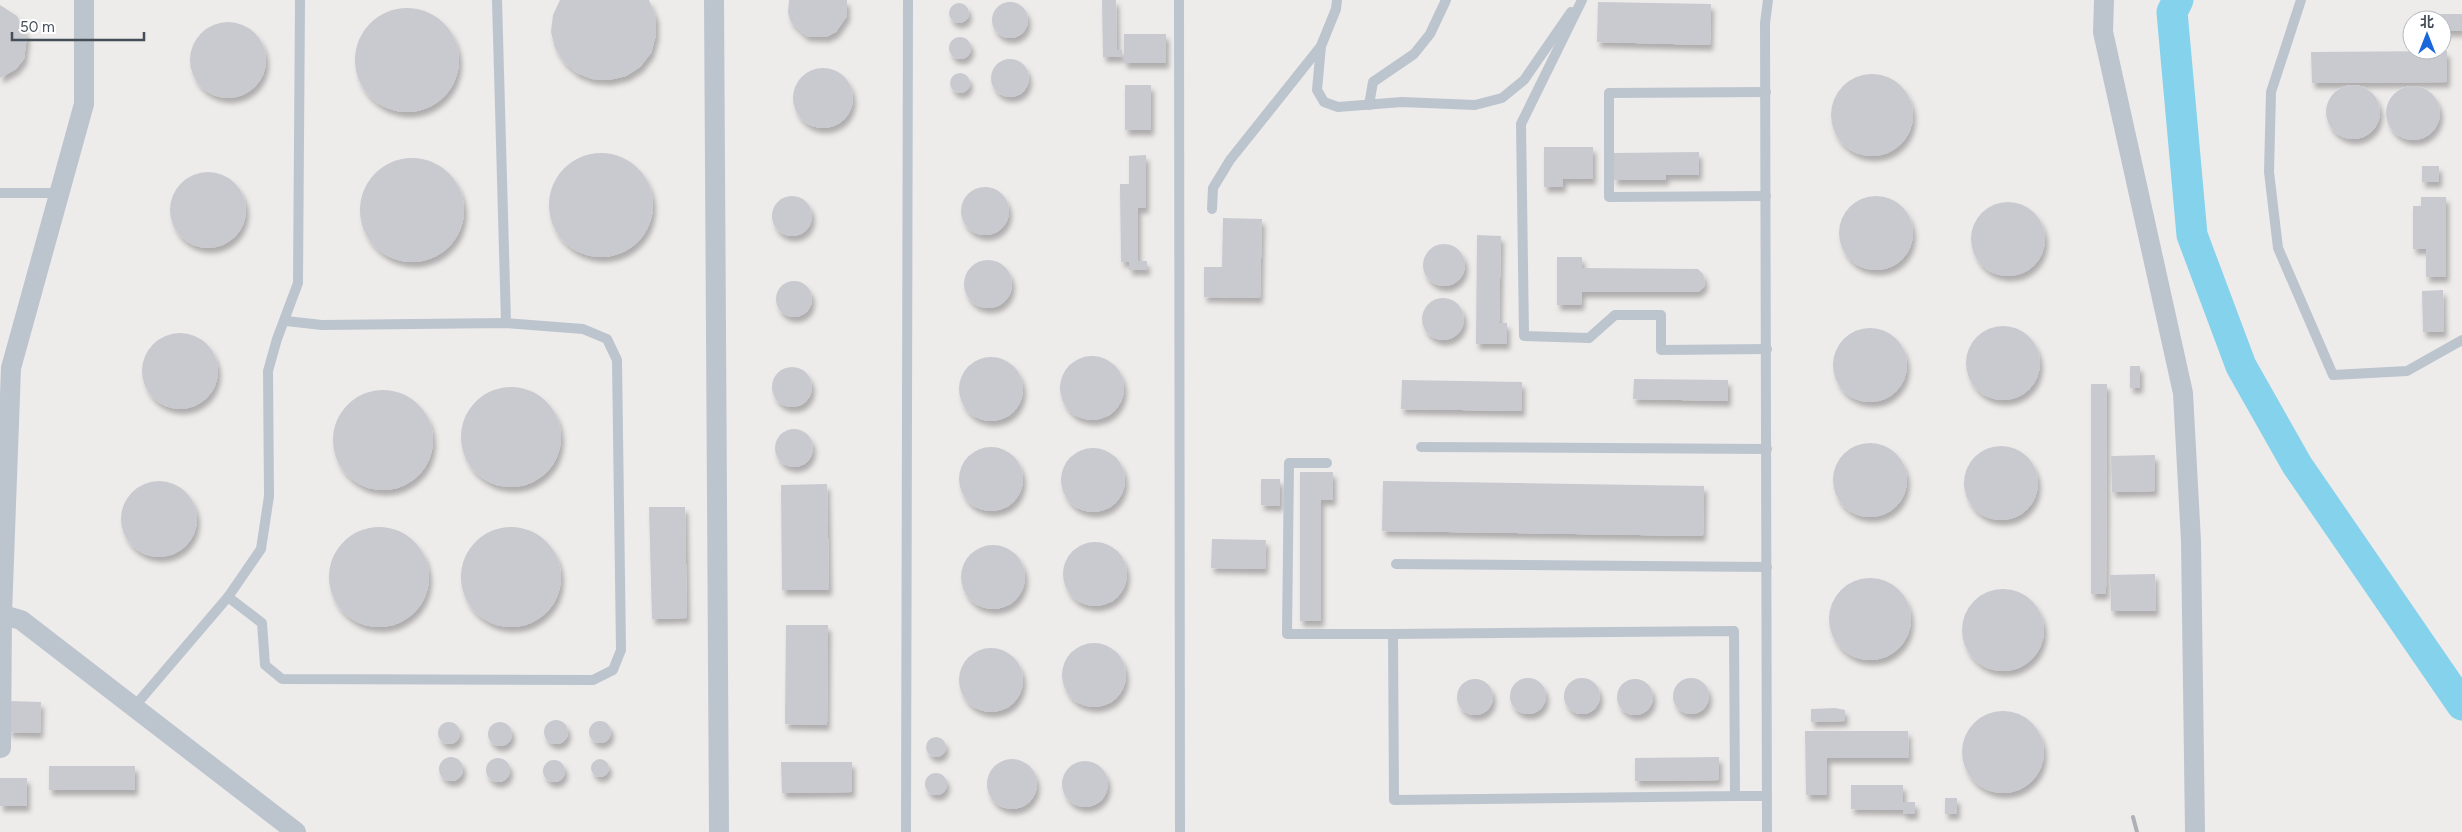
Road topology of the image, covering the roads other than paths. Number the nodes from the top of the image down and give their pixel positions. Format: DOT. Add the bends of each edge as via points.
graph roads {
  1 [pos="84,0"];
  2 [pos="300,0"];
  3 [pos="497,0"];
  4 [pos="714,0"];
  5 [pos="908,0"];
  6 [pos="1179,0"];
  7 [pos="1337,0"];
  8 [pos="1446,0"];
  9 [pos="1581,0"];
  10 [pos="1768,0"];
  11 [pos="2104,0"];
  12 [pos="2301,0"];
  13 [pos="1321,46"];
  14 [pos="1766,92"];
  15 [pos="1369,105"];
  16 [pos="0,193"];
  17 [pos="59,193"];
  18 [pos="1766,196"];
  19 [pos="1212,210"];
  20 [pos="286,321"];
  21 [pos="506,323"];
  22 [pos="2462,340"];
  23 [pos="1767,349"];
  24 [pos="1421,447"];
  25 [pos="1767,449"];
  26 [pos="1327,463"];
  27 [pos="1396,564"];
  28 [pos="1767,567"];
  29 [pos="228,597"];
  30 [pos="1,614"];
  31 [pos="1393,634"];
  32 [pos="134,707"];
  33 [pos="1,748"];
  34 [pos="1735,796"];
  35 [pos="1767,796"];
  36 [pos="296,832"];
  37 [pos="719,832"];
  38 [pos="906,832"];
  39 [pos="1180,832"];
  40 [pos="1767,832"];
  41 [pos="2195,832"];
  1 -- 17 [label="street" via="84,104"];
  2 -- 20 [label="lane" via="298,283"];
  3 -- 21 [label="lane"];
  4 -- 37 [label="street"];
  5 -- 38 [label="lane"];
  6 -- 39 [label="lane"];
  7 -- 13 [label="lane"];
  8 -- 15 [label="lane" via="1430,34 1414,54 1373,82"];
  9 -- 15 [label="lane" via="1524,80 1502,98 1475,105 1402,102"];
  9 -- 23 [label="lane" via="1522,124 1524,336 1589,338 1614,315 1661,315 1661,350"];
  10 -- 14 [label="lane"];
  11 -- 41 [label="street" via="2102,32 2183,393 2191,541"];
  12 -- 22 [label="lane" via="2271,92 2269,172 2278,248 2333,375 2407,371"];
  13 -- 15 [label="lane" via="1317,90 1324,102 1338,107"];
  13 -- 19 [label="lane" via="1230,160 1213,188"];
  14 -- 18 [label="lane"];
  14 -- 18 [label="lane" via="1608,93 1609,196"];
  16 -- 17 [label="lane"];
  17 -- 30 [label="street" via="11,368"];
  18 -- 23 [label="lane"];
  20 -- 21 [label="lane" via="322,325"];
  20 -- 29 [label="lane" via="268,372 269,496 261,549"];
  21 -- 29 [label="lane" via="583,328 606,338 617,360 620,650 613,670 593,680 282,679 265,665 262,623"];
  23 -- 25 [label="lane"];
  24 -- 25 [label="lane"];
  25 -- 28 [label="lane"];
  26 -- 31 [label="lane" via="1289,463 1287,634"];
  27 -- 28 [label="lane"];
  28 -- 35 [label="lane"];
  29 -- 32 [label="lane"];
  30 -- 32 [label="street" via="21,620"];
  30 -- 33 [label="street"];
  31 -- 34 [label="lane" via="1734,631"];
  31 -- 34 [label="lane" via="1394,800"];
  32 -- 36 [label="street"];
  34 -- 35 [label="lane"];
  35 -- 40 [label="lane"];
}
